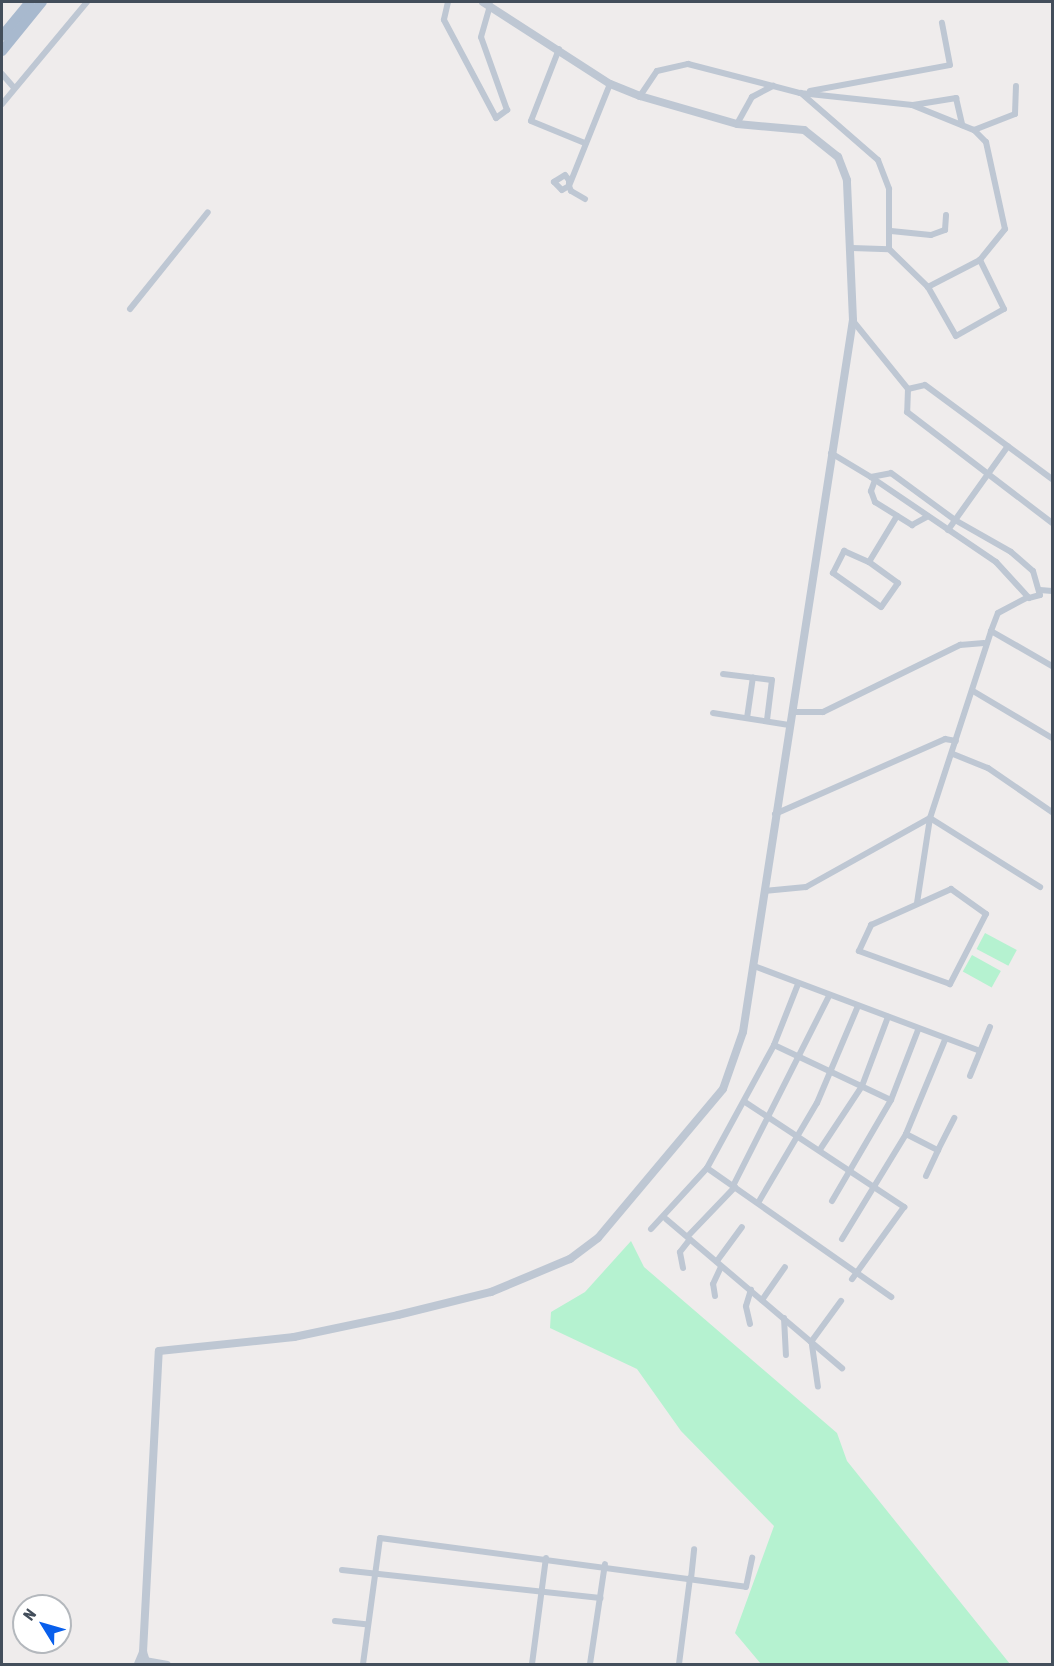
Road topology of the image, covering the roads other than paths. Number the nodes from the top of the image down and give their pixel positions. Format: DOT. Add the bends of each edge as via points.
graph roads {
  1 [pos="30,2"];
  2 [pos="42,2"];
  3 [pos="87,2"];
  4 [pos="448,2"];
  5 [pos="486,3"];
  6 [pos="942,23"];
  7 [pos="2,36"];
  8 [pos="559,49"];
  9 [pos="2,51"];
  10 [pos="2,74"];
  11 [pos="610,84"];
  12 [pos="773,86"];
  13 [pos="1016,86"];
  14 [pos="14,88"];
  15 [pos="800,93"];
  16 [pos="640,96"];
  17 [pos="2,104"];
  18 [pos="912,105"];
  19 [pos="737,124"];
  20 [pos="962,125"];
  21 [pos="974,130"];
  22 [pos="585,143"];
  23 [pos="585,199"];
  24 [pos="208,212"];
  25 [pos="946,214"];
  26 [pos="891,231"];
  27 [pos="852,248"];
  28 [pos="889,249"];
  29 [pos="980,260"];
  30 [pos="928,286"];
  31 [pos="130,309"];
  32 [pos="853,320"];
  33 [pos="908,390"];
  34 [pos="1008,446"];
  35 [pos="831,453"];
  36 [pos="988,473"];
  37 [pos="873,478"];
  38 [pos="1053,479"];
  39 [pos="897,516"];
  40 [pos="928,516"];
  41 [pos="955,520"];
  42 [pos="1053,522"];
  43 [pos="948,530"];
  44 [pos="869,562"];
  45 [pos="1040,590"];
  46 [pos="1053,591"];
  47 [pos="1028,597"];
  48 [pos="991,631"];
  49 [pos="984,643"];
  50 [pos="1053,666"];
  51 [pos="723,674"];
  52 [pos="753,677"];
  53 [pos="973,691"];
  54 [pos="792,711"];
  55 [pos="713,713"];
  56 [pos="747,718"];
  57 [pos="767,720"];
  58 [pos="789,725"];
  59 [pos="1053,738"];
  60 [pos="956,741"];
  61 [pos="953,754"];
  62 [pos="1053,812"];
  63 [pos="775,814"];
  64 [pos="930,818"];
  65 [pos="1040,887"];
  66 [pos="764,891"];
  67 [pos="917,903"];
  68 [pos="754,966"];
  69 [pos="798,984"];
  70 [pos="829,996"];
  71 [pos="858,1006"];
  72 [pos="888,1017"];
  73 [pos="990,1027"];
  74 [pos="918,1030"];
  75 [pos="945,1040"];
  76 [pos="774,1045"];
  77 [pos="980,1051"];
  78 [pos="802,1058"];
  79 [pos="831,1074"];
  80 [pos="970,1076"];
  81 [pos="862,1086"];
  82 [pos="891,1100"];
  83 [pos="745,1102"];
  84 [pos="771,1118"];
  85 [pos="954,1118"];
  86 [pos="799,1134"];
  87 [pos="906,1134"];
  88 [pos="821,1148"];
  89 [pos="938,1150"];
  90 [pos="707,1168"];
  91 [pos="852,1168"];
  92 [pos="926,1176"];
  93 [pos="876,1186"];
  94 [pos="734,1187"];
  95 [pos="832,1201"];
  96 [pos="758,1203"];
  97 [pos="666,1219"];
  98 [pos="742,1227"];
  99 [pos="651,1229"];
  100 [pos="689,1238"];
  101 [pos="842,1239"];
  102 [pos="719,1264"];
  103 [pos="785,1267"];
  104 [pos="684,1268"];
  105 [pos="854,1276"];
  106 [pos="751,1290"];
  107 [pos="715,1296"];
  108 [pos="891,1297"];
  109 [pos="762,1300"];
  110 [pos="841,1301"];
  111 [pos="784,1318"];
  112 [pos="750,1324"];
  113 [pos="812,1344"];
  114 [pos="786,1355"];
  115 [pos="842,1368"];
  116 [pos="818,1387"];
  117 [pos="694,1550"];
  118 [pos="546,1558"];
  119 [pos="752,1558"];
  120 [pos="605,1564"];
  121 [pos="342,1570"];
  122 [pos="373,1574"];
  123 [pos="690,1579"];
  124 [pos="542,1592"];
  125 [pos="600,1598"];
  126 [pos="335,1621"];
  127 [pos="366,1624"];
  128 [pos="142,1660"];
  129 [pos="168,1665"];
  130 [pos="363,1665"];
  131 [pos="532,1665"];
  132 [pos="590,1665"];
  133 [pos="680,1665"];
  1 -- 7 [label="main road"];
  2 -- 9 [label="main road"];
  3 -- 14 [label="street"];
  4 -- 5 [label="street" via="444,20 488,111 501,117 507,106 481,37"];
  5 -- 8 [label="street"];
  6 -- 15 [label="street" via="950,65"];
  8 -- 11 [label="street"];
  8 -- 22 [label="street" via="531,121"];
  10 -- 14 [label="street"];
  11 -- 16 [label="street"];
  11 -- 22 [label="street"];
  12 -- 15 [label="street"];
  12 -- 16 [label="street" via="688,64 657,71"];
  12 -- 19 [label="street" via="752,97"];
  13 -- 21 [label="street" via="1015,114"];
  14 -- 17 [label="street"];
  15 -- 18 [label="street"];
  15 -- 26 [label="street" via="878,160 889,189"];
  16 -- 19 [label="street"];
  18 -- 20 [label="street"];
  18 -- 20 [label="street" via="956,98"];
  19 -- 27 [label="street" via="804,130 838,157 847,180"];
  20 -- 21 [label="street"];
  21 -- 29 [label="street" via="986,142 1005,230"];
  22 -- 23 [label="street" via="569,186"];
  24 -- 31 [label="street"];
  25 -- 26 [label="street" via="945,230 931,235"];
  26 -- 28 [label="street"];
  27 -- 28 [label="street"];
  27 -- 32 [label="street"];
  28 -- 30 [label="street"];
  29 -- 30 [label="street"];
  29 -- 30 [label="street" via="1004,309 956,336"];
  32 -- 33 [label="street"];
  32 -- 35 [label="street"];
  33 -- 34 [label="street" via="925,385"];
  33 -- 36 [label="street" via="907,412"];
  34 -- 36 [label="street"];
  34 -- 38 [label="street"];
  35 -- 37 [label="street"];
  35 -- 54 [label="street"];
  36 -- 41 [label="street"];
  36 -- 42 [label="street"];
  37 -- 39 [label="street" via="873,498"];
  37 -- 40 [label="street"];
  37 -- 41 [label="street" via="891,473"];
  39 -- 40 [label="street" via="912,525"];
  39 -- 44 [label="street"];
  40 -- 43 [label="street"];
  41 -- 43 [label="street"];
  41 -- 45 [label="street" via="1011,552 1033,571"];
  43 -- 47 [label="street" via="996,562"];
  44 -- 44 [label="street" via="844,551 834,575 881,607 898,583"];
  45 -- 46 [label="street"];
  45 -- 47 [label="street" via="1035,598"];
  47 -- 48 [label="street" via="999,613"];
  48 -- 49 [label="street"];
  48 -- 50 [label="street"];
  49 -- 53 [label="street"];
  49 -- 54 [label="street" via="960,645 823,712"];
  51 -- 52 [label="street"];
  52 -- 56 [label="street"];
  52 -- 57 [label="street" via="772,680"];
  53 -- 59 [label="street"];
  53 -- 60 [label="street"];
  54 -- 58 [label="street"];
  55 -- 56 [label="street"];
  56 -- 57 [label="street"];
  57 -- 58 [label="street"];
  58 -- 63 [label="street"];
  60 -- 61 [label="street"];
  60 -- 63 [label="street" via="939,741"];
  61 -- 62 [label="street" via="988,768"];
  61 -- 64 [label="street"];
  63 -- 66 [label="street"];
  64 -- 65 [label="street"];
  64 -- 66 [label="street" via="806,887"];
  64 -- 67 [label="street"];
  66 -- 68 [label="street"];
  67 -- 67 [label="street" via="951,889 986,914 950,984 859,951 871,925"];
  68 -- 69 [label="street"];
  68 -- 128 [label="street" via="743,1032 723,1089 597,1238 570,1259 491,1292 398,1315 294,1337 159,1351"];
  69 -- 70 [label="street"];
  69 -- 76 [label="street"];
  70 -- 71 [label="street"];
  70 -- 78 [label="street"];
  71 -- 72 [label="street"];
  71 -- 79 [label="street"];
  72 -- 74 [label="street"];
  72 -- 81 [label="street"];
  73 -- 77 [label="street"];
  74 -- 75 [label="street"];
  74 -- 82 [label="street"];
  75 -- 77 [label="street"];
  75 -- 87 [label="street"];
  76 -- 78 [label="street"];
  76 -- 83 [label="street"];
  77 -- 80 [label="street"];
  78 -- 79 [label="street"];
  78 -- 84 [label="street"];
  79 -- 81 [label="street"];
  79 -- 86 [label="street"];
  81 -- 82 [label="street"];
  81 -- 88 [label="street"];
  82 -- 91 [label="street"];
  83 -- 84 [label="street"];
  83 -- 90 [label="street"];
  84 -- 86 [label="street"];
  84 -- 94 [label="street"];
  85 -- 89 [label="street"];
  86 -- 88 [label="street"];
  86 -- 96 [label="street"];
  87 -- 89 [label="street"];
  87 -- 93 [label="street"];
  88 -- 91 [label="street"];
  89 -- 92 [label="street"];
  90 -- 94 [label="street"];
  90 -- 97 [label="street"];
  91 -- 93 [label="street"];
  91 -- 95 [label="street"];
  93 -- 101 [label="street"];
  93 -- 105 [label="street" via="904,1207"];
  94 -- 96 [label="street"];
  94 -- 100 [label="street"];
  96 -- 105 [label="street"];
  97 -- 99 [label="street"];
  97 -- 100 [label="street"];
  98 -- 102 [label="street"];
  100 -- 102 [label="street"];
  100 -- 104 [label="street" via="680,1252"];
  102 -- 106 [label="street"];
  102 -- 107 [label="street" via="713,1284"];
  103 -- 109 [label="street"];
  105 -- 108 [label="street"];
  106 -- 109 [label="street"];
  106 -- 112 [label="street" via="746,1306"];
  109 -- 111 [label="street"];
  110 -- 113 [label="street"];
  111 -- 113 [label="street"];
  111 -- 114 [label="street"];
  113 -- 115 [label="street"];
  113 -- 116 [label="street"];
  117 -- 123 [label="street"];
  118 -- 120 [label="street"];
  118 -- 122 [label="street" via="380,1538"];
  118 -- 124 [label="street"];
  119 -- 123 [label="street" via="746,1587"];
  120 -- 123 [label="street"];
  120 -- 125 [label="street"];
  121 -- 122 [label="street"];
  122 -- 124 [label="street"];
  122 -- 127 [label="street"];
  123 -- 133 [label="street"];
  124 -- 125 [label="street"];
  124 -- 131 [label="street"];
  125 -- 132 [label="street"];
  126 -- 127 [label="street"];
  127 -- 130 [label="street"];
  128 -- 129 [label="street"];
}
